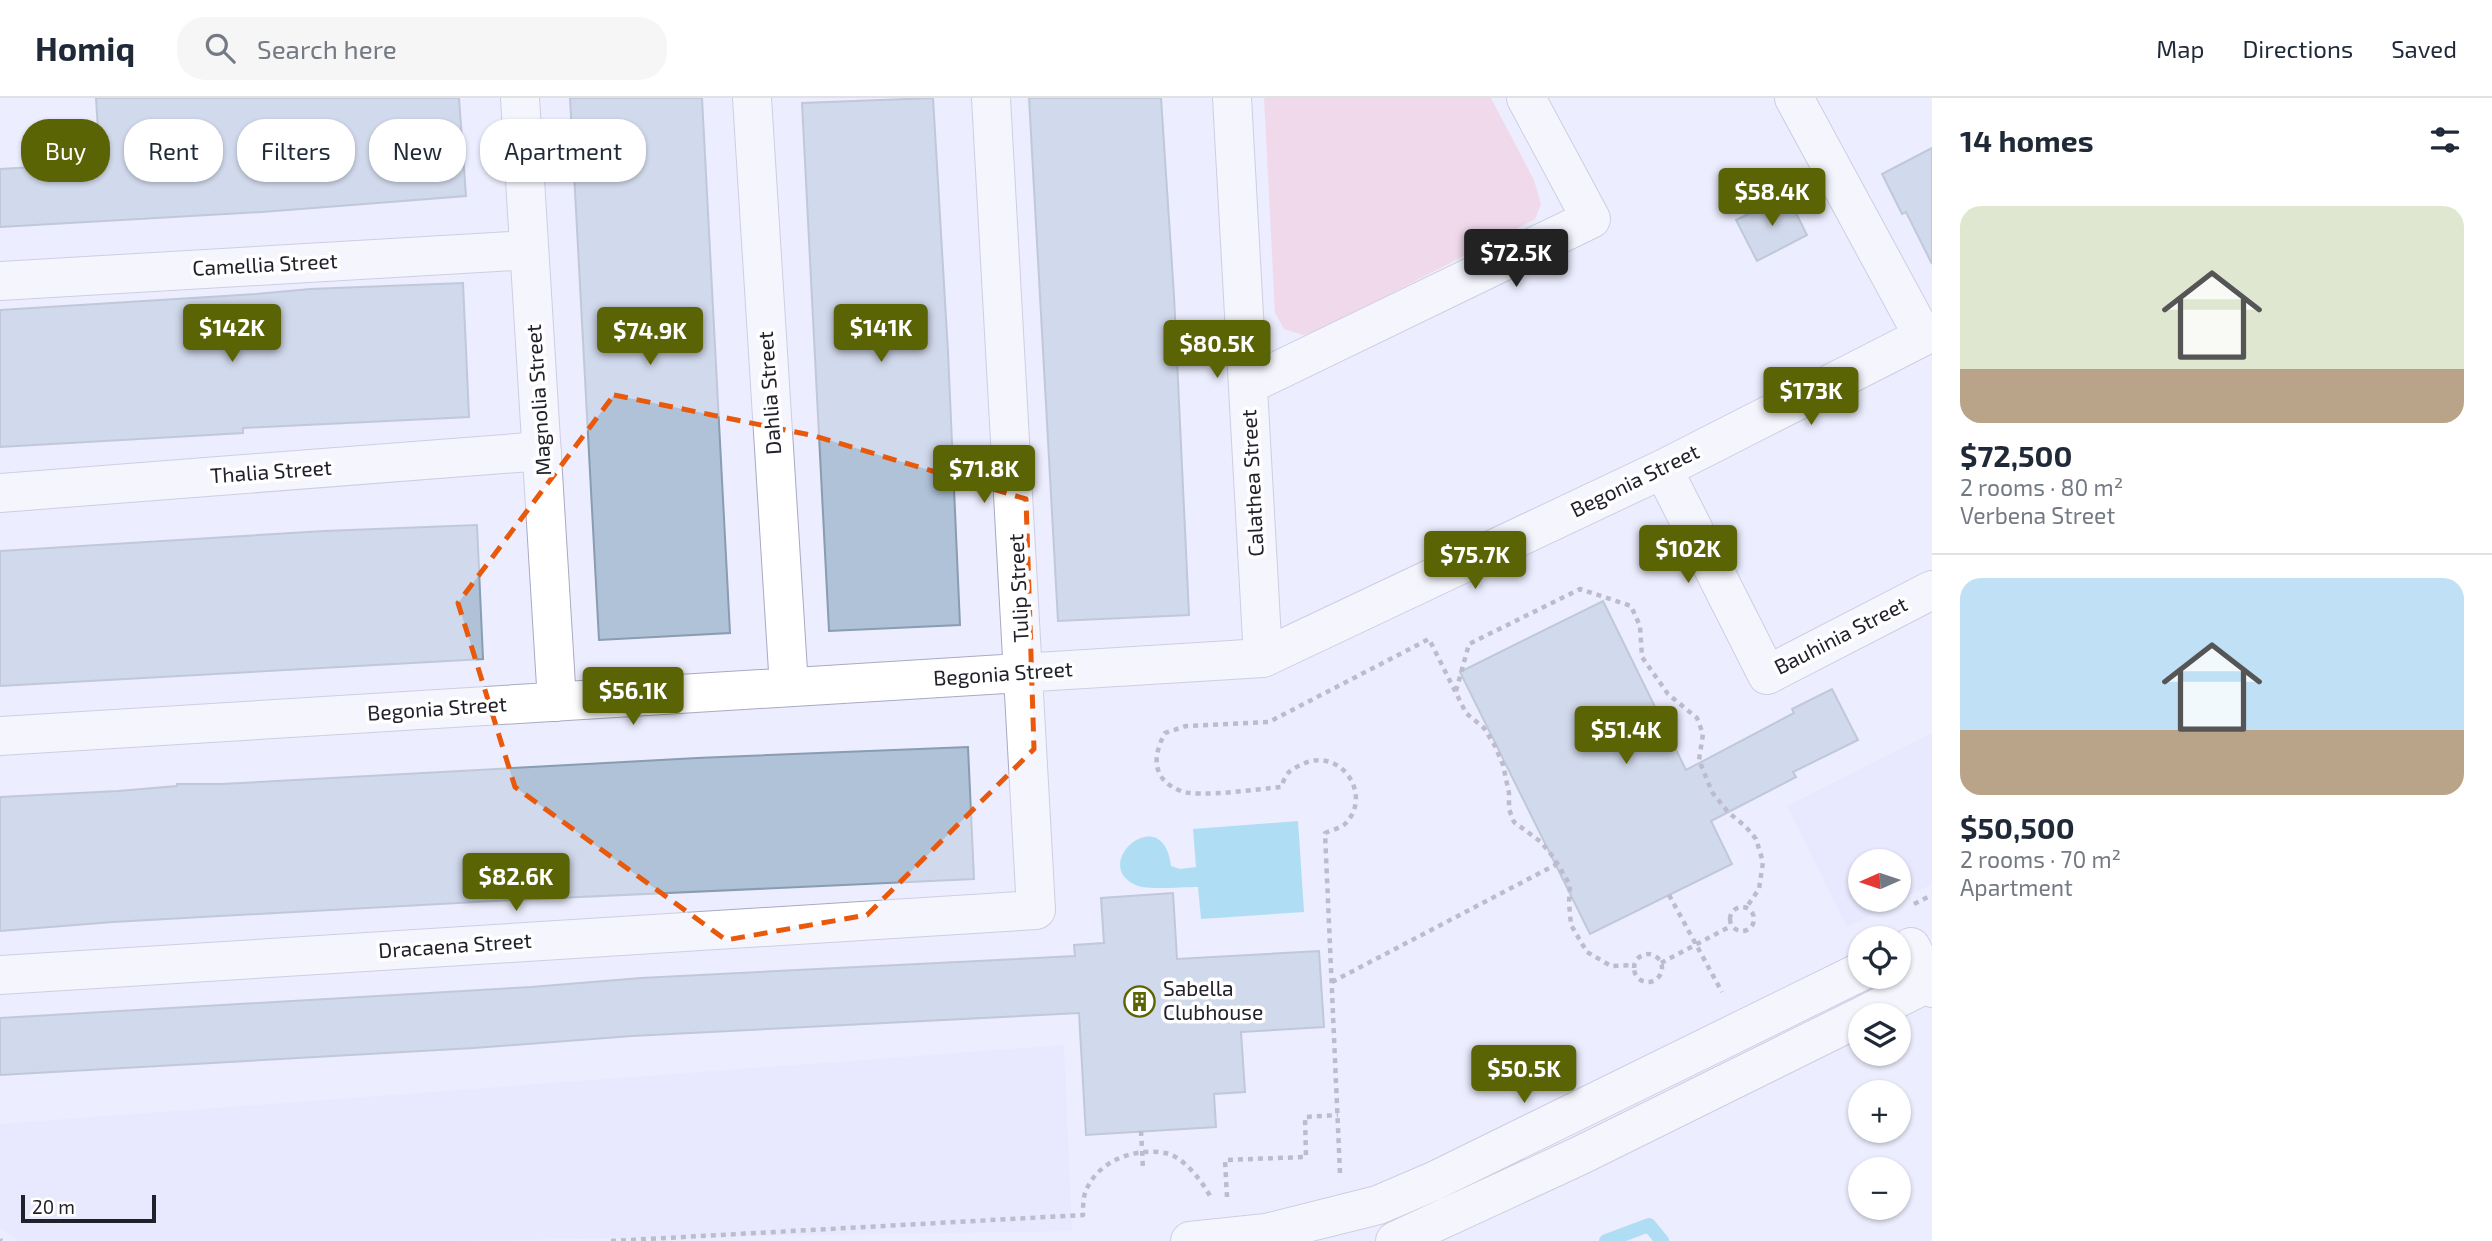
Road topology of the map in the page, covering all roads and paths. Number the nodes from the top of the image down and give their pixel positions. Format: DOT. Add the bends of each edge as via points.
graph roads {
  1 [pos="520,98"];
  2 [pos="751,98"];
  3 [pos="991,98"];
  4 [pos="1232,98"];
  5 [pos="1526,98"];
  6 [pos="1794,98"];
  7 [pos="529,250"];
  8 [pos="0,281"];
  9 [pos="1927,334"];
  10 [pos="1248,385"];
  11 [pos="542,452"];
  12 [pos="1663,469"];
  13 [pos="0,493"];
  14 [pos="1932,590"];
  15 [pos="1263,658"];
  16 [pos="1024,673"];
  17 [pos="789,687"];
  18 [pos="1456,692"];
  19 [pos="557,702"];
  20 [pos="0,736"];
  21 [pos="1557,864"];
  22 [pos="1669,895"];
  23 [pos="1746,908"];
  24 [pos="1036,910"];
  25 [pos="1731,926"];
  26 [pos="1697,945"];
  27 [pos="1914,946"];
  28 [pos="1661,963"];
  29 [pos="1634,965"];
  30 [pos="0,975"];
  31 [pos="1848,978"];
  32 [pos="1332,982"];
  33 [pos="1931,984"];
  34 [pos="1725,998"];
  35 [pos="1890,1003"];
  36 [pos="1848,1023"];
  37 [pos="1141,1131"];
  38 [pos="1142,1153"];
  39 [pos="1143,1169"];
  40 [pos="1227,1202"];
  41 [pos="1214,1203"];
  42 [pos="611,1241"];
  43 [pos="1190,1241"];
  44 [pos="1395,1241"];
  1 -- 7 [label="street, Magnolia Street"];
  2 -- 17 [label="street, Dahlia Street"];
  3 -- 16 [label="street, Tulip Street"];
  4 -- 10 [label="street, Calathea Street"];
  5 -- 10 [label="street" via="1591,219"];
  6 -- 9 [label="street"];
  7 -- 8 [label="street, Camellia Street"];
  7 -- 11 [label="street, Magnolia Street"];
  9 -- 12 [label="street, Begonia Street"];
  10 -- 15 [label="street, Calathea Street"];
  11 -- 13 [label="street, Thalia Street"];
  11 -- 19 [label="street, Magnolia Street"];
  12 -- 14 [label="street, Bauhinia Street" via="1767,675"];
  12 -- 15 [label="street, Begonia Street"];
  15 -- 16 [label="street, Begonia Street"];
  16 -- 17 [label="street, Begonia Street"];
  16 -- 24 [label="street, Tulip Street"];
  17 -- 19 [label="street, Begonia Street"];
  18 -- 21 [label="path" via="1499,756 1514,822 1541,842"];
  18 -- 23 [label="path" via="1469,644 1506,625 1580,589 1631,606 1640,626 1642,657 1668,694 1697,718 1703,734 1699,760 1712,792 1756,839 1763,862 1759,889"];
  18 -- 32 [label="path" via="1429,639 1269,722 1186,726 1165,733 1157,747 1155,765 1164,781 1183,792 1280,787 1289,771 1326,759 1344,769 1357,791 1355,809 1344,825 1325,833"];
  19 -- 20 [label="street, Begonia Street"];
  21 -- 29 [label="path" via="1570,885 1571,925 1587,952 1611,966"];
  21 -- 32 [label="path"];
  22 -- 26 [label="path"];
  23 -- 25 [label="path" via="1732,912"];
  23 -- 25 [label="path" via="1752,913 1751,927 1737,931"];
  24 -- 30 [label="street, Dracaena Street"];
  25 -- 26 [label="path"];
  26 -- 28 [label="path"];
  26 -- 34 [label="path"];
  27 -- 33 [label="street"];
  28 -- 29 [label="path" via="1650,954"];
  28 -- 29 [label="path" via="1657,979 1649,983 1635,974"];
  31 -- 43 [label="street" via="1378,1205 1266,1233"];
  32 -- 40 [label="path" via="1338,1115 1304,1117 1306,1157 1225,1160"];
  33 -- 35 [label="street"];
  36 -- 44 [label="street"];
  37 -- 38 [label="path"];
  38 -- 39 [label="path"];
  38 -- 41 [label="path" via="1167,1153 1184,1163"];
  38 -- 42 [label="path" via="1119,1156 1097,1173 1085,1194 1083,1215"];
}
